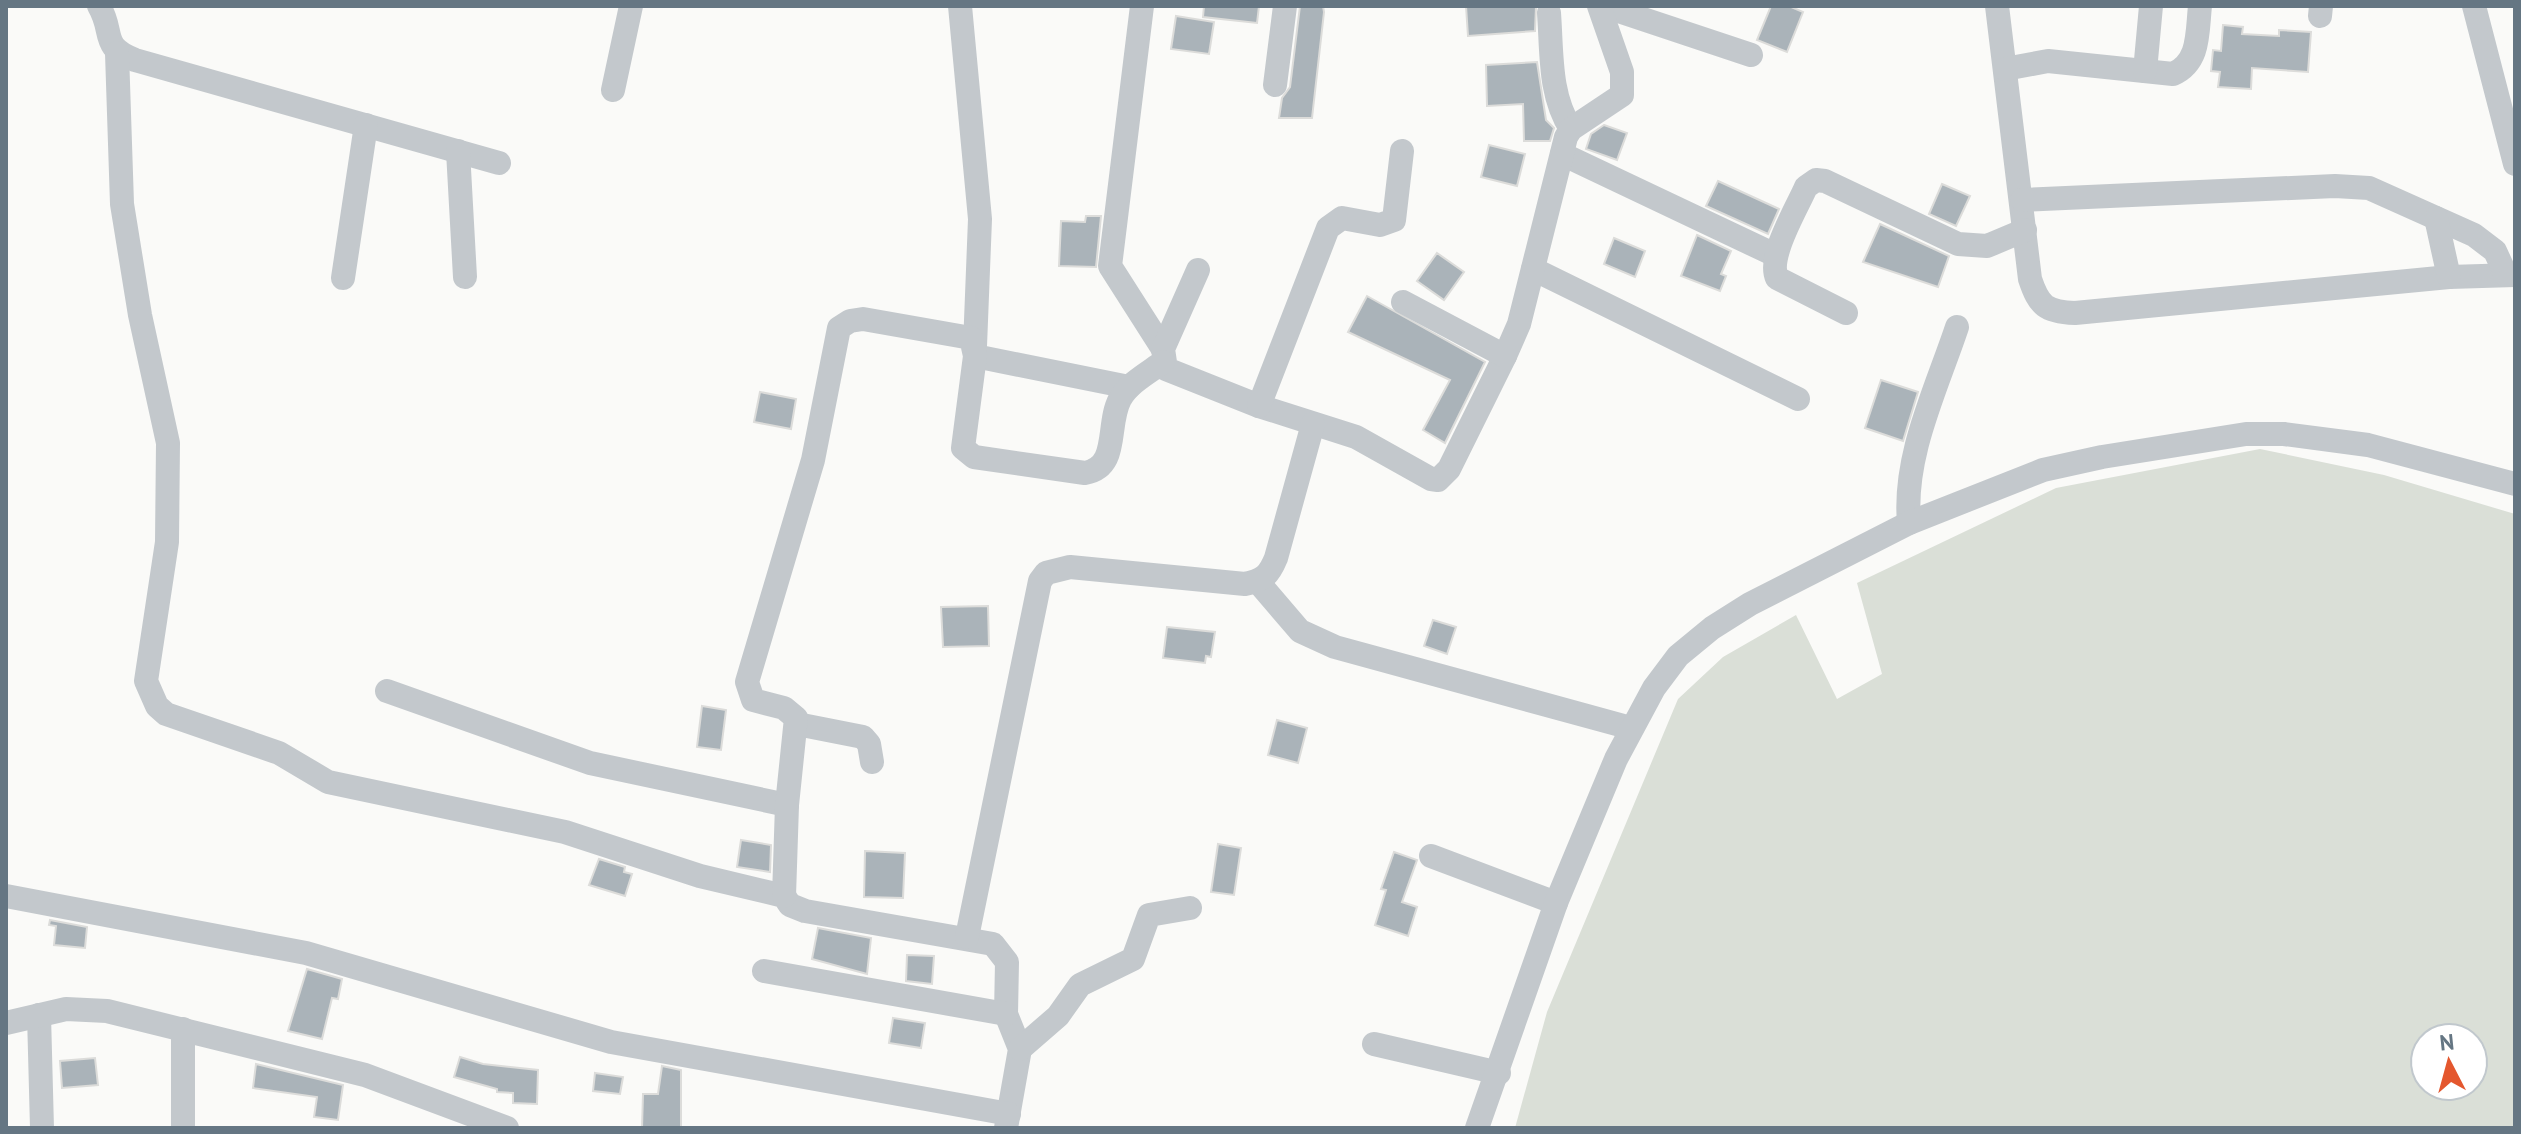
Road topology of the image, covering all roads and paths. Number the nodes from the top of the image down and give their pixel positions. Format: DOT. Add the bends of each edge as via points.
graph roads {
  1 [pos="99,6"];
  2 [pos="631,6"];
  3 [pos="960,6"];
  4 [pos="1142,6"];
  5 [pos="1285,6"];
  6 [pos="1601,6"];
  7 [pos="1997,6"];
  8 [pos="2151,6"];
  9 [pos="2200,6"];
  10 [pos="2474,6"];
  11 [pos="1549,13"];
  12 [pos="117,53"];
  13 [pos="1751,55"];
  14 [pos="2005,69"];
  15 [pos="2145,71"];
  16 [pos="1275,85"];
  17 [pos="613,90"];
  18 [pos="366,125"];
  19 [pos="1571,129"];
  20 [pos="458,151"];
  21 [pos="1402,151"];
  22 [pos="1562,154"];
  23 [pos="499,163"];
  24 [pos="2515,164"];
  25 [pos="2022,200"];
  26 [pos="2436,218"];
  27 [pos="2025,230"];
  28 [pos="1775,255"];
  29 [pos="1533,269"];
  30 [pos="1198,270"];
  31 [pos="2511,275"];
  32 [pos="465,277"];
  33 [pos="2449,277"];
  34 [pos="343,278"];
  35 [pos="1403,302"];
  36 [pos="1846,313"];
  37 [pos="1957,327"];
  38 [pos="975,351"];
  39 [pos="1163,356"];
  40 [pos="1505,356"];
  41 [pos="1129,387"];
  42 [pos="1798,399"];
  43 [pos="1259,406"];
  44 [pos="1313,424"];
  45 [pos="2515,484"];
  46 [pos="1909,523"];
  47 [pos="1258,582"];
  48 [pos="387,691"];
  49 [pos="797,724"];
  50 [pos="1631,728"];
  51 [pos="872,762"];
  52 [pos="787,805"];
  53 [pos="1431,856"];
  54 [pos="6,896"];
  55 [pos="784,896"];
  56 [pos="1556,903"];
  57 [pos="1190,908"];
  58 [pos="967,937"];
  59 [pos="764,971"];
  60 [pos="1006,1014"];
  61 [pos="39,1015"];
  62 [pos="6,1023"];
  63 [pos="183,1029"];
  64 [pos="1374,1044"];
  65 [pos="1020,1049"];
  66 [pos="1499,1073"];
  67 [pos="1007,1121"];
  68 [pos="42,1128"];
  69 [pos="183,1128"];
  70 [pos="507,1128"];
  71 [pos="1477,1128"];
  1 -- 12 [label="street" via="108,41"];
  2 -- 17 [label="street"];
  3 -- 38 [label="street" via="980,219"];
  4 -- 39 [label="street" via="1110,266"];
  5 -- 16 [label="street"];
  6 -- 13 [label="street"];
  6 -- 19 [label="street" via="1624,85 1615,102"];
  7 -- 14 [label="street"];
  8 -- 15 [label="street"];
  9 -- 15 [label="street" via="2187,68 2173,74"];
  10 -- 24 [label="street"];
  11 -- 19 [label="street" via="1555,94"];
  12 -- 18 [label="street"];
  12 -- 55 [label="street" via="122,204 168,443 167,542 146,681 157,706 166,714 279,753 328,782 565,832 700,876"];
  14 -- 15 [label="street" via="2048,61"];
  14 -- 25 [label="street"];
  18 -- 20 [label="street"];
  18 -- 34 [label="street"];
  19 -- 22 [label="street"];
  20 -- 23 [label="street"];
  20 -- 32 [label="street"];
  21 -- 43 [label="street" via="1394,220 1380,225 1342,218 1328,228"];
  22 -- 28 [label="street"];
  22 -- 29 [label="street"];
  25 -- 26 [label="street" via="2335,186 2369,188"];
  25 -- 27 [label="street"];
  26 -- 31 [label="street" via="2474,235 2495,251"];
  26 -- 33 [label="street"];
  27 -- 28 [label="street" via="1987,246 1958,244 1816,180 1806,187"];
  27 -- 33 [label="street" via="2030,279 2038,302 2050,312"];
  28 -- 36 [label="street" via="1777,278"];
  29 -- 40 [label="street"];
  29 -- 42 [label="street"];
  30 -- 39 [label="street"];
  31 -- 33 [label="street"];
  35 -- 40 [label="street"];
  37 -- 46 [label="street" via="1910,469"];
  38 -- 41 [label="street"];
  38 -- 41 [label="street" via="961,441 974,457 1097,471 1108,457 1113,417"];
  38 -- 49 [label="street" via="971,338 962,334 863,319 839,328 813,460 747,682 753,700 792,711"];
  39 -- 41 [label="street"];
  39 -- 43 [label="street" via="1174,374"];
  40 -- 44 [label="street" via="1449,469 1438,480 1356,437"];
  43 -- 44 [label="street"];
  44 -- 47 [label="street" via="1276,558 1270,574"];
  45 -- 46 [label="street" via="2326,437 2246,434 2043,470"];
  46 -- 50 [label="street" via="1712,628 1678,656"];
  47 -- 50 [label="street" via="1300,631 1335,647"];
  47 -- 58 [label="street" via="1070,567 1046,573 1040,581"];
  48 -- 52 [label="street" via="590,763"];
  49 -- 51 [label="street" via="863,737"];
  49 -- 52 [label="street"];
  50 -- 56 [label="street"];
  52 -- 55 [label="street"];
  53 -- 56 [label="street"];
  54 -- 67 [label="street" via="306,953 611,1042"];
  55 -- 58 [label="street" via="805,911"];
  56 -- 66 [label="street"];
  57 -- 65 [label="street" via="1149,915 1133,959 1080,985 1058,1016"];
  58 -- 60 [label="street" via="1002,952 1008,973"];
  59 -- 60 [label="street"];
  60 -- 65 [label="street"];
  61 -- 62 [label="street"];
  61 -- 63 [label="street" via="87,1008"];
  61 -- 68 [label="street"];
  63 -- 69 [label="street"];
  63 -- 70 [label="street" via="365,1075"];
  64 -- 66 [label="street"];
  65 -- 67 [label="street"];
  66 -- 71 [label="street"];
}
